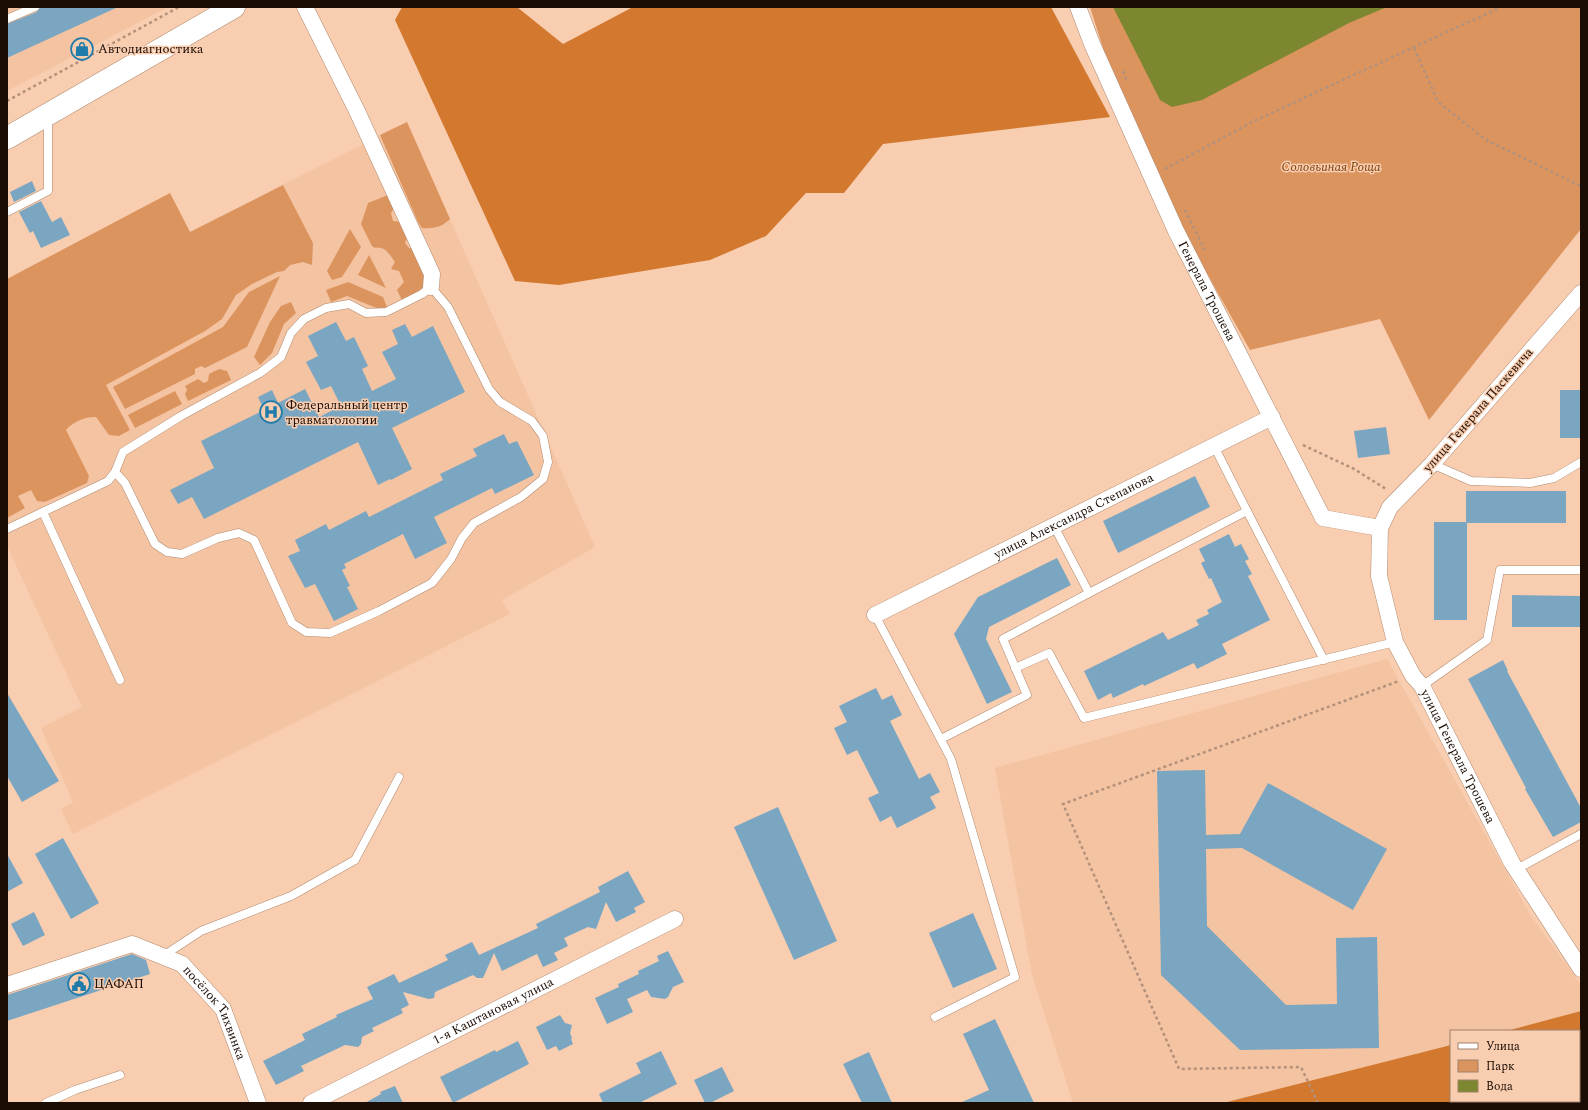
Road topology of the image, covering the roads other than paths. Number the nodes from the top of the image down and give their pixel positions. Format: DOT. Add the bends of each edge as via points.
graph roads {
  1 [pos="35,7"];
  2 [pos="234,7"];
  3 [pos="305,7"];
  4 [pos="1078,7"];
  5 [pos="7,19"];
  6 [pos="48,116"];
  7 [pos="7,138"];
  8 [pos="7,212"];
  9 [pos="431,287"];
  10 [pos="1581,294"];
  11 [pos="1272,417"];
  12 [pos="1214,446"];
  13 [pos="1581,462"];
  14 [pos="1432,464"];
  15 [pos="115,472"];
  16 [pos="1247,511"];
  17 [pos="43,512"];
  18 [pos="1054,526"];
  19 [pos="1380,528"];
  20 [pos="7,529"];
  21 [pos="1581,570"];
  22 [pos="1089,593"];
  23 [pos="875,615"];
  24 [pos="1395,642"];
  25 [pos="1324,660"];
  26 [pos="1015,668"];
  27 [pos="120,680"];
  28 [pos="1417,681"];
  29 [pos="941,739"];
  30 [pos="399,777"];
  31 [pos="1581,834"];
  32 [pos="1517,869"];
  33 [pos="675,919"];
  34 [pos="163,956"];
  35 [pos="1581,969"];
  36 [pos="7,985"];
  37 [pos="935,1017"];
  38 [pos="120,1075"];
  39 [pos="46,1103"];
  40 [pos="258,1103"];
  41 [pos="311,1103"];
  1 -- 5 [label="lane"];
  2 -- 6 [label="main road"];
  3 -- 9 [label="street" via="357,111 432,274"];
  4 -- 11 [label="street, Генерала Трошева" via="1092,44 1176,231"];
  6 -- 7 [label="main road"];
  6 -- 8 [label="lane" via="48,191"];
  9 -- 15 [label="lane" via="386,312 366,313 349,304 326,308 304,319 291,333 281,356 265,369 123,452"];
  9 -- 15 [label="lane" via="448,307 489,389 500,402 532,421 543,436 548,462 543,479 521,497 474,523 432,583 330,633 306,632 292,623 254,540 239,533 218,538 182,554 167,552 155,544 124,483"];
  10 -- 14 [label="street, улица Генерала Паскевича"];
  11 -- 12 [label="street, улица Александра Степанова"];
  11 -- 19 [label="street, Генерала Трошева" via="1323,518"];
  12 -- 16 [label="lane"];
  12 -- 18 [label="street, улица Александра Степанова"];
  13 -- 14 [label="lane" via="1554,478 1530,483 1471,481"];
  14 -- 19 [label="street, улица Генерала Паскевича" via="1390,506"];
  15 -- 17 [label="lane" via="108,481"];
  16 -- 22 [label="lane"];
  16 -- 25 [label="lane"];
  17 -- 20 [label="lane"];
  17 -- 27 [label="lane"];
  18 -- 22 [label="lane"];
  18 -- 23 [label="street, улица Александра Степанова"];
  19 -- 24 [label="street, улица Генерала Трошева" via="1379,576"];
  21 -- 28 [label="lane" via="1500,570 1487,640"];
  22 -- 26 [label="lane" via="1003,640"];
  23 -- 29 [label="lane"];
  24 -- 25 [label="lane"];
  24 -- 28 [label="street, улица Генерала Трошева"];
  25 -- 26 [label="lane" via="1084,718 1049,653"];
  26 -- 29 [label="lane" via="1027,695"];
  28 -- 32 [label="street, улица Генерала Трошева"];
  29 -- 37 [label="lane" via="951,759 1015,977"];
  30 -- 34 [label="lane" via="355,860 291,896 201,932"];
  31 -- 32 [label="lane"];
  32 -- 35 [label="street, улица Генерала Трошева"];
  33 -- 41 [label="street, 1-я Каштановая улица"];
  34 -- 36 [label="street, посёлок Тихвинка" via="132,944"];
  34 -- 40 [label="street, посёлок Тихвинка" via="182,964 223,1009"];
  38 -- 39 [label="lane"];
}
